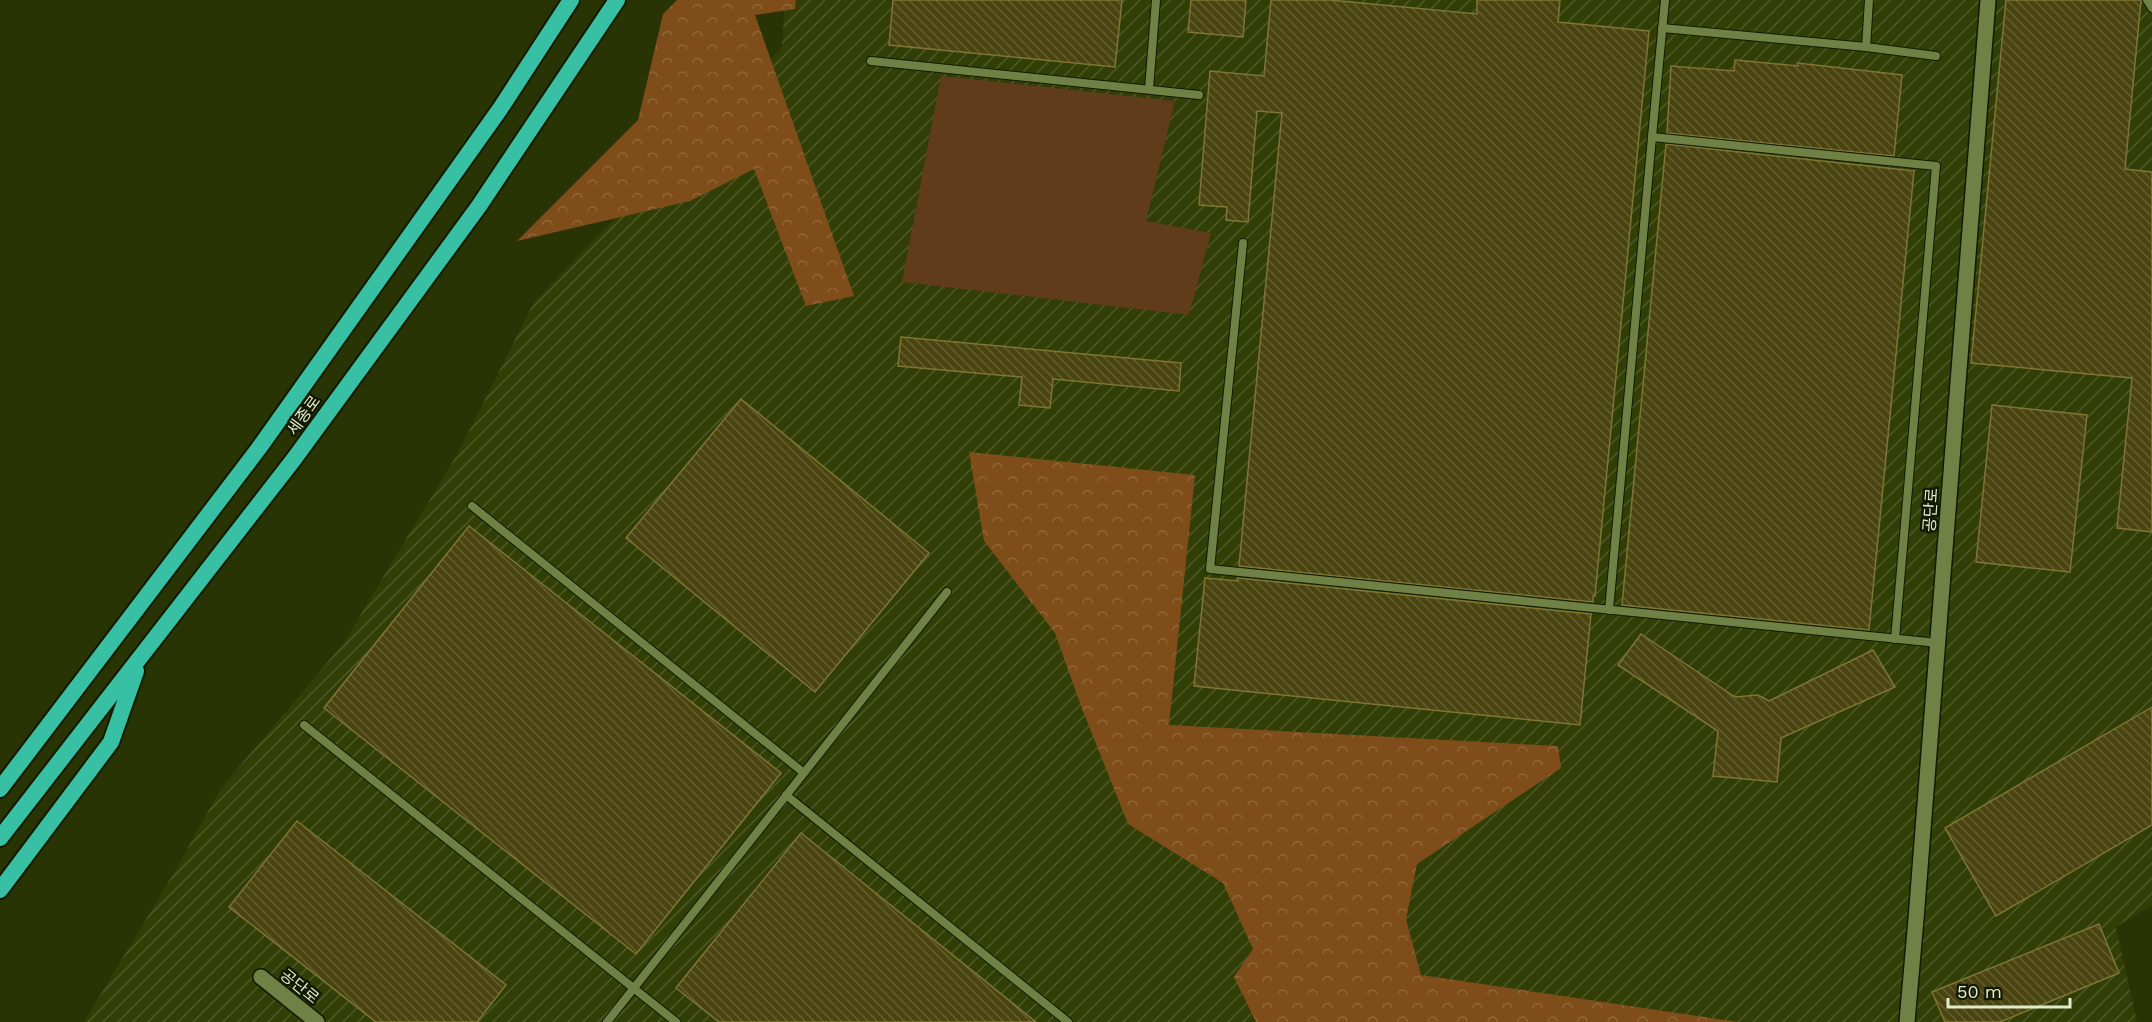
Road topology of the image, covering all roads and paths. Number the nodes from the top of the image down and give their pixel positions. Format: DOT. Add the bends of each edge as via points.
graph roads {
  1 [pos="571,0"];
  2 [pos="617,0"];
  3 [pos="1156,0"];
  4 [pos="1665,0"];
  5 [pos="1869,0"];
  6 [pos="1988,0"];
  7 [pos="2147,0"];
  8 [pos="2152,8"];
  9 [pos="1662,28"];
  10 [pos="1866,47"];
  11 [pos="1936,56"];
  12 [pos="871,61"];
  13 [pos="1149,89"];
  14 [pos="1199,95"];
  15 [pos="1652,137"];
  16 [pos="1243,243"];
  17 [pos="472,506"];
  18 [pos="947,592"];
  19 [pos="1609,610"];
  20 [pos="1895,639"];
  21 [pos="1938,643"];
  22 [pos="142,655"];
  23 [pos="303,725"];
  24 [pos="804,773"];
  25 [pos="2,784"];
  26 [pos="786,795"];
  27 [pos="0,838"];
  28 [pos="0,890"];
  29 [pos="261,977"];
  30 [pos="634,987"];
  31 [pos="316,1022"];
  32 [pos="607,1022"];
  33 [pos="676,1022"];
  34 [pos="1068,1022"];
  35 [pos="1907,1022"];
  1 -- 25 [label="highway, 세종로" via="500,109 259,448"];
  2 -- 22 [label="highway, 세종로" via="479,206 294,459"];
  3 -- 13 [label="lane"];
  4 -- 9 [label="lane"];
  5 -- 10 [label="lane"];
  6 -- 21 [label="street, 공단로"];
  7 -- 8 [label="lane"];
  9 -- 10 [label="lane"];
  9 -- 15 [label="lane"];
  10 -- 11 [label="lane"];
  12 -- 13 [label="lane"];
  13 -- 14 [label="lane"];
  15 -- 19 [label="lane"];
  15 -- 20 [label="lane" via="1936,166"];
  16 -- 19 [label="lane" via="1210,569"];
  17 -- 24 [label="lane"];
  18 -- 24 [label="lane"];
  19 -- 20 [label="lane"];
  20 -- 21 [label="lane"];
  21 -- 35 [label="street, 공단로"];
  22 -- 27 [label="highway, 세종로"];
  22 -- 28 [label="highway" via="111,742"];
  23 -- 30 [label="lane"];
  24 -- 26 [label="lane"];
  26 -- 30 [label="lane"];
  26 -- 34 [label="lane"];
  29 -- 31 [label="street, 공단로"];
  30 -- 32 [label="lane"];
  30 -- 33 [label="lane"];
}
